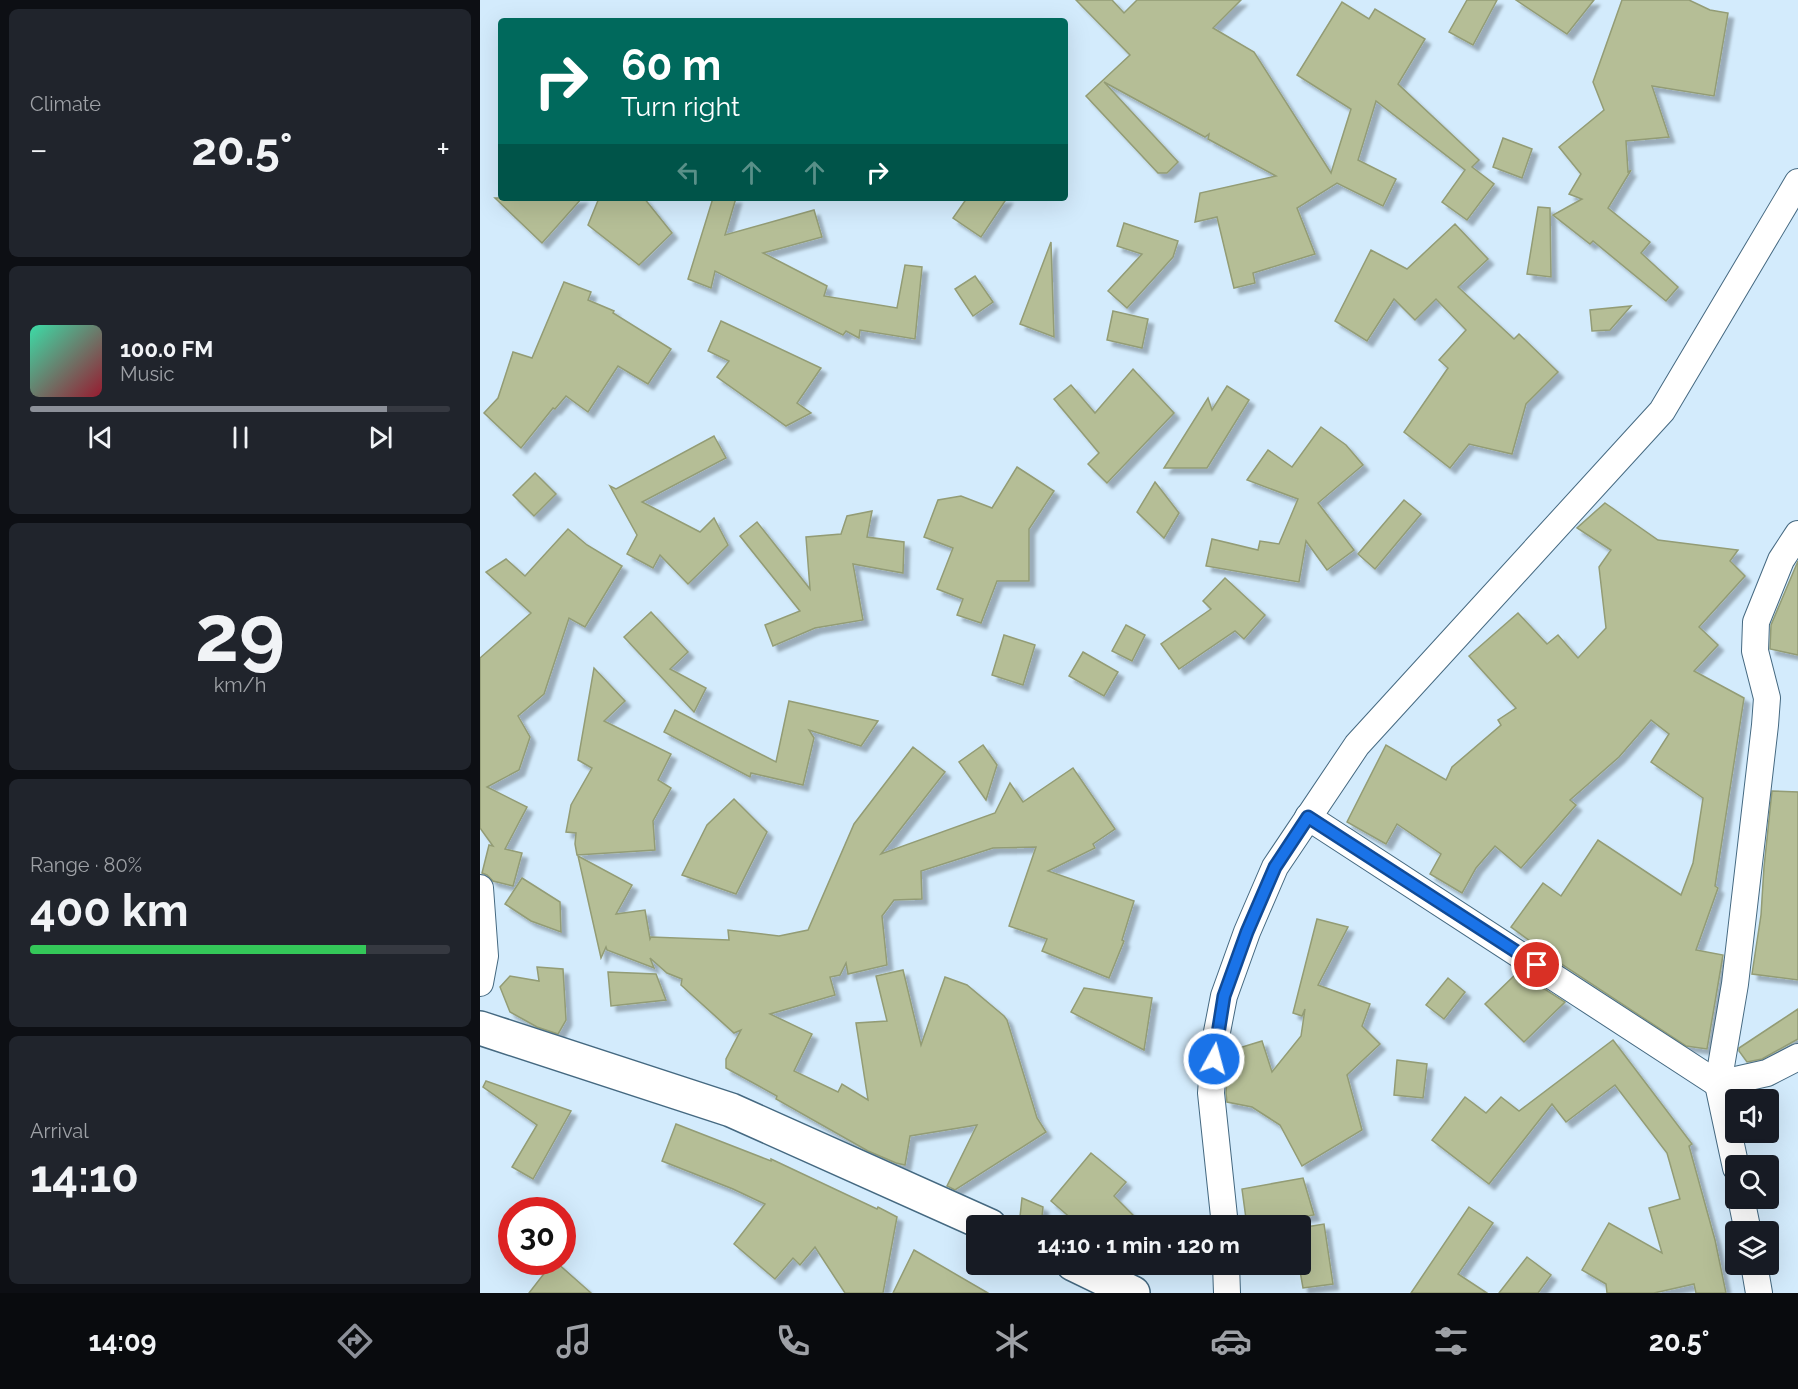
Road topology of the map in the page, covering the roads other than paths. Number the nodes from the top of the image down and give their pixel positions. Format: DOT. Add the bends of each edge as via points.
graph roads {
  1 [pos="1798,182"];
  2 [pos="1798,534"];
  3 [pos="1308,817"];
  4 [pos="480,888"];
  5 [pos="480,983"];
  6 [pos="480,1028"];
  7 [pos="1798,1057"];
  8 [pos="1718,1084"];
  9 [pos="1733,1155"];
  10 [pos="966,1215"];
  11 [pos="1224,1215"];
  12 [pos="1095,1275"];
  13 [pos="1226,1275"];
  14 [pos="1756,1275"];
  15 [pos="1133,1293"];
  16 [pos="1227,1293"];
  17 [pos="1759,1293"];
  1 -- 3 [label="street" via="1662,411 1357,745"];
  2 -- 8 [label="street" via="1756,621 1755,651 1767,698 1765,725 1735,984"];
  3 -- 8 [label="street"];
  3 -- 11 [label="street" via="1275,867 1224,996 1211,1094"];
  4 -- 5 [label="street" via="485,956"];
  6 -- 10 [label="main road" via="731,1110"];
  7 -- 8 [label="street" via="1767,1073"];
  8 -- 9 [label="street"];
  12 -- 15 [label="main road"];
  13 -- 16 [label="street"];
  14 -- 17 [label="street"];
}
